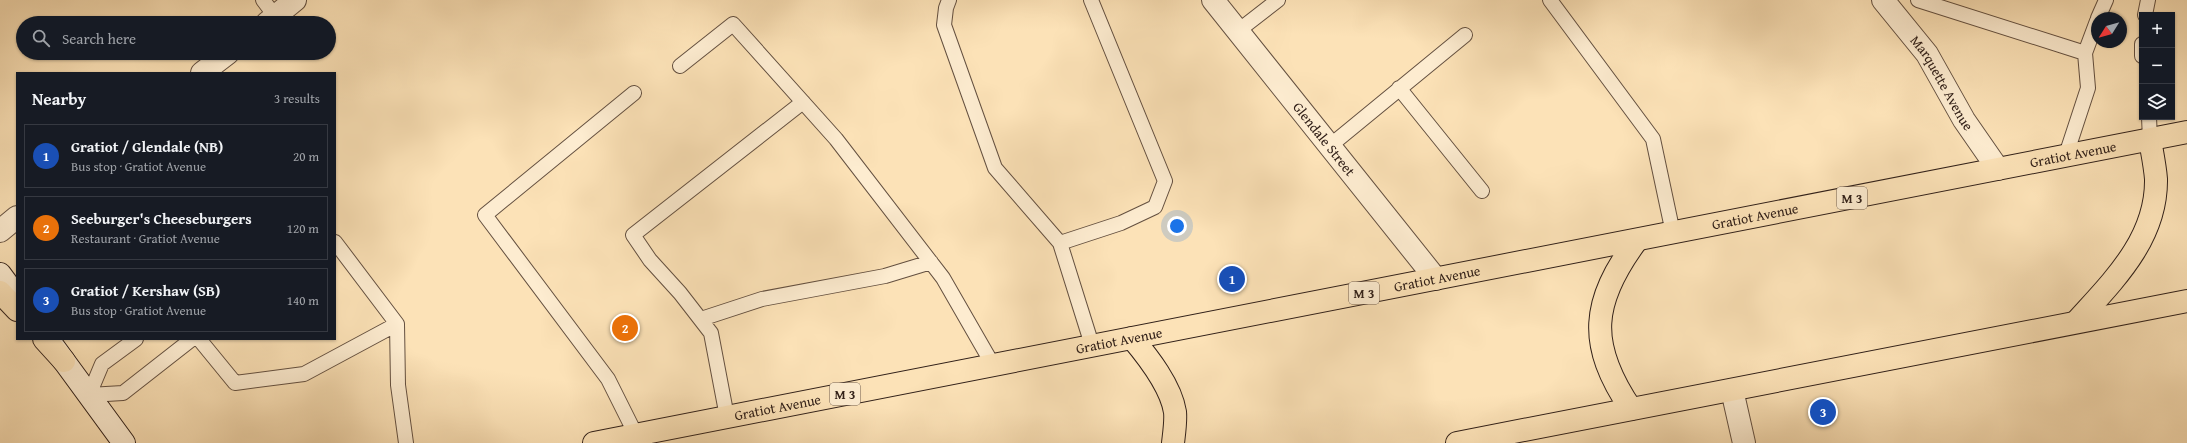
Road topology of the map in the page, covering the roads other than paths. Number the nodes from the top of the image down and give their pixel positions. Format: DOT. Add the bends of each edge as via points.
graph roads {
  1 [pos="295,0"];
  2 [pos="949,0"];
  3 [pos="1090,0"];
  4 [pos="1213,0"];
  5 [pos="1278,0"];
  6 [pos="1550,0"];
  7 [pos="1883,0"];
  8 [pos="1918,0"];
  9 [pos="2106,0"];
  10 [pos="2148,0"];
  11 [pos="2101,12"];
  12 [pos="2146,12"];
  13 [pos="268,13"];
  14 [pos="1238,31"];
  15 [pos="1465,35"];
  16 [pos="2091,37"];
  17 [pos="2085,53"];
  18 [pos="219,60"];
  19 [pos="680,66"];
  20 [pos="203,72"];
  21 [pos="1399,88"];
  22 [pos="634,93"];
  23 [pos="803,102"];
  24 [pos="2149,120"];
  25 [pos="2187,132"];
  26 [pos="2150,140"];
  27 [pos="1331,145"];
  28 [pos="2066,155"];
  29 [pos="1998,169"];
  30 [pos="1482,191"];
  31 [pos="16,218"];
  32 [pos="0,231"];
  33 [pos="1673,233"];
  34 [pos="1637,240"];
  35 [pos="336,243"];
  36 [pos="1060,243"];
  37 [pos="931,262"];
  38 [pos="0,274"];
  39 [pos="1436,279"];
  40 [pos="0,292"];
  41 [pos="16,296"];
  42 [pos="2187,301"];
  43 [pos="16,309"];
  44 [pos="701,320"];
  45 [pos="2076,322"];
  46 [pos="397,324"];
  47 [pos="1132,338"];
  48 [pos="45,340"];
  49 [pos="49,340"];
  50 [pos="135,340"];
  51 [pos="191,340"];
  52 [pos="200,340"];
  53 [pos="1092,345"];
  54 [pos="64,361"];
  55 [pos="993,365"];
  56 [pos="1732,390"];
  57 [pos="89,395"];
  58 [pos="1630,409"];
  59 [pos="727,417"];
  60 [pos="636,435"];
  61 [pos="124,443"];
  62 [pos="406,443"];
  63 [pos="596,443"];
  64 [pos="1173,443"];
  65 [pos="1457,443"];
  66 [pos="1744,443"];
  1 -- 13 [label="street"];
  2 -- 36 [label="lane" via="944,25 995,168"];
  3 -- 36 [label="lane" via="1165,181 1155,207 1121,223"];
  4 -- 14 [label="street, Glendale Street"];
  5 -- 14 [label="lane"];
  6 -- 33 [label="lane" via="1653,139"];
  7 -- 29 [label="street, Marquette Avenue" via="1927,54 1964,120"];
  8 -- 17 [label="lane"];
  9 -- 11 [label="lane"];
  10 -- 12 [label="lane"];
  14 -- 27 [label="street, Glendale Street"];
  15 -- 21 [label="lane"];
  16 -- 17 [label="lane"];
  17 -- 28 [label="lane" via="2088,88"];
  18 -- 20 [label="street"];
  19 -- 23 [label="lane" via="733,24"];
  21 -- 27 [label="lane"];
  21 -- 30 [label="lane"];
  22 -- 60 [label="lane" via="485,215 608,379"];
  23 -- 37 [label="lane" via="836,139"];
  23 -- 44 [label="lane" via="633,235 650,260"];
  24 -- 26 [label="lane"];
  25 -- 26 [label="main road, Gratiot Avenue / M 3"];
  26 -- 28 [label="main road, Gratiot Avenue / M 3"];
  26 -- 45 [label="main road" via="2156,179 2152,208 2143,237 2127,264"];
  27 -- 39 [label="street, Glendale Street"];
  28 -- 29 [label="main road, Gratiot Avenue / M 3"];
  29 -- 33 [label="main road, Gratiot Avenue / M 3"];
  31 -- 32 [label="street"];
  33 -- 34 [label="main road, Gratiot Avenue / M 3"];
  34 -- 39 [label="main road, Gratiot Avenue / M 3"];
  34 -- 58 [label="main road" via="1618,265 1599,321 1600,346 1608,369"];
  35 -- 46 [label="lane"];
  36 -- 53 [label="lane"];
  37 -- 44 [label="lane" via="885,276 762,299"];
  37 -- 55 [label="lane" via="943,278"];
  38 -- 41 [label="street"];
  39 -- 47 [label="main road, Gratiot Avenue / M 3"];
  40 -- 43 [label="main road"];
  42 -- 45 [label="main road"];
  44 -- 59 [label="lane" via="711,333"];
  45 -- 56 [label="main road"];
  46 -- 52 [label="lane" via="304,374 235,383"];
  46 -- 62 [label="lane" via="398,385"];
  47 -- 53 [label="main road, Gratiot Avenue / M 3"];
  47 -- 64 [label="main road" via="1151,361 1175,412"];
  48 -- 54 [label="main road"];
  49 -- 54 [label="street"];
  50 -- 57 [label="lane" via="102,364"];
  51 -- 57 [label="lane" via="123,393"];
  53 -- 55 [label="main road, Gratiot Avenue / M 3"];
  54 -- 57 [label="street"];
  55 -- 59 [label="main road, Gratiot Avenue / M 3"];
  56 -- 58 [label="main road"];
  56 -- 66 [label="street"];
  57 -- 61 [label="street"];
  58 -- 65 [label="main road"];
  59 -- 60 [label="main road, Gratiot Avenue / M 3"];
  60 -- 63 [label="main road, Gratiot Avenue / M 3"];
}
